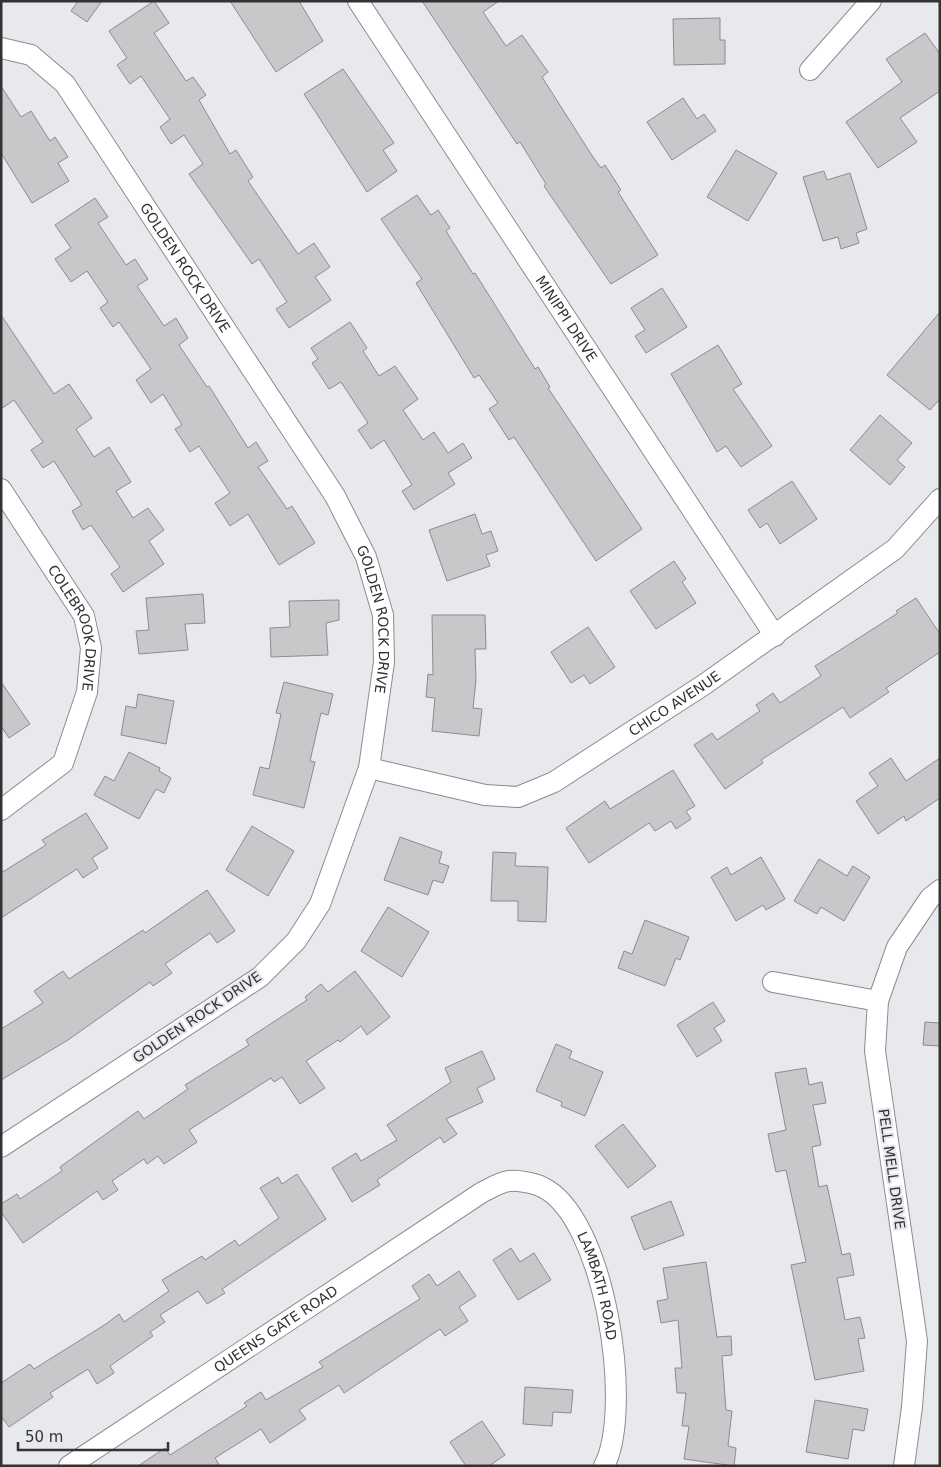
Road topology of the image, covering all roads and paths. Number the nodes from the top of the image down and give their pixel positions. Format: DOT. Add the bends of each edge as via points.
graph roads {
  1 [pos="358,1"];
  2 [pos="871,1"];
  3 [pos="1,48"];
  4 [pos="810,70"];
  5 [pos="1,489"];
  6 [pos="940,499"];
  7 [pos="775,636"];
  8 [pos="369,768"];
  9 [pos="1,810"];
  10 [pos="940,890"];
  11 [pos="773,982"];
  12 [pos="878,1001"];
  13 [pos="1,1147"];
  14 [pos="481,1193"];
  15 [pos="69,1466"];
  16 [pos="604,1466"];
  17 [pos="904,1466"];
  1 -- 7 [label="street, MINIPPI DRIVE"];
  2 -- 4 [label="street"];
  3 -- 8 [label="street, GOLDEN ROCK DRIVE" via="31,55 65,84 335,496 366,557 383,615 384,662"];
  5 -- 9 [label="street, COLEBROOK DRIVE" via="84,616 91,648 87,692 63,763"];
  6 -- 7 [label="street, CHICO AVENUE" via="895,549"];
  7 -- 8 [label="street, CHICO AVENUE" via="554,782 518,797 485,794"];
  8 -- 13 [label="street, GOLDEN ROCK DRIVE" via="320,904 296,941 260,977"];
  10 -- 12 [label="street, PELL MELL DRIVE" via="930,898 897,947"];
  11 -- 12 [label="street"];
  12 -- 17 [label="street, PELL MELL DRIVE" via="875,1051 917,1341"];
  14 -- 15 [label="street, QUEENS GATE ROAD"];
  14 -- 16 [label="street, LAMBATH ROAD" via="509,1181 542,1186 565,1204 585,1239 608,1306 616,1384 611,1453"];
}
